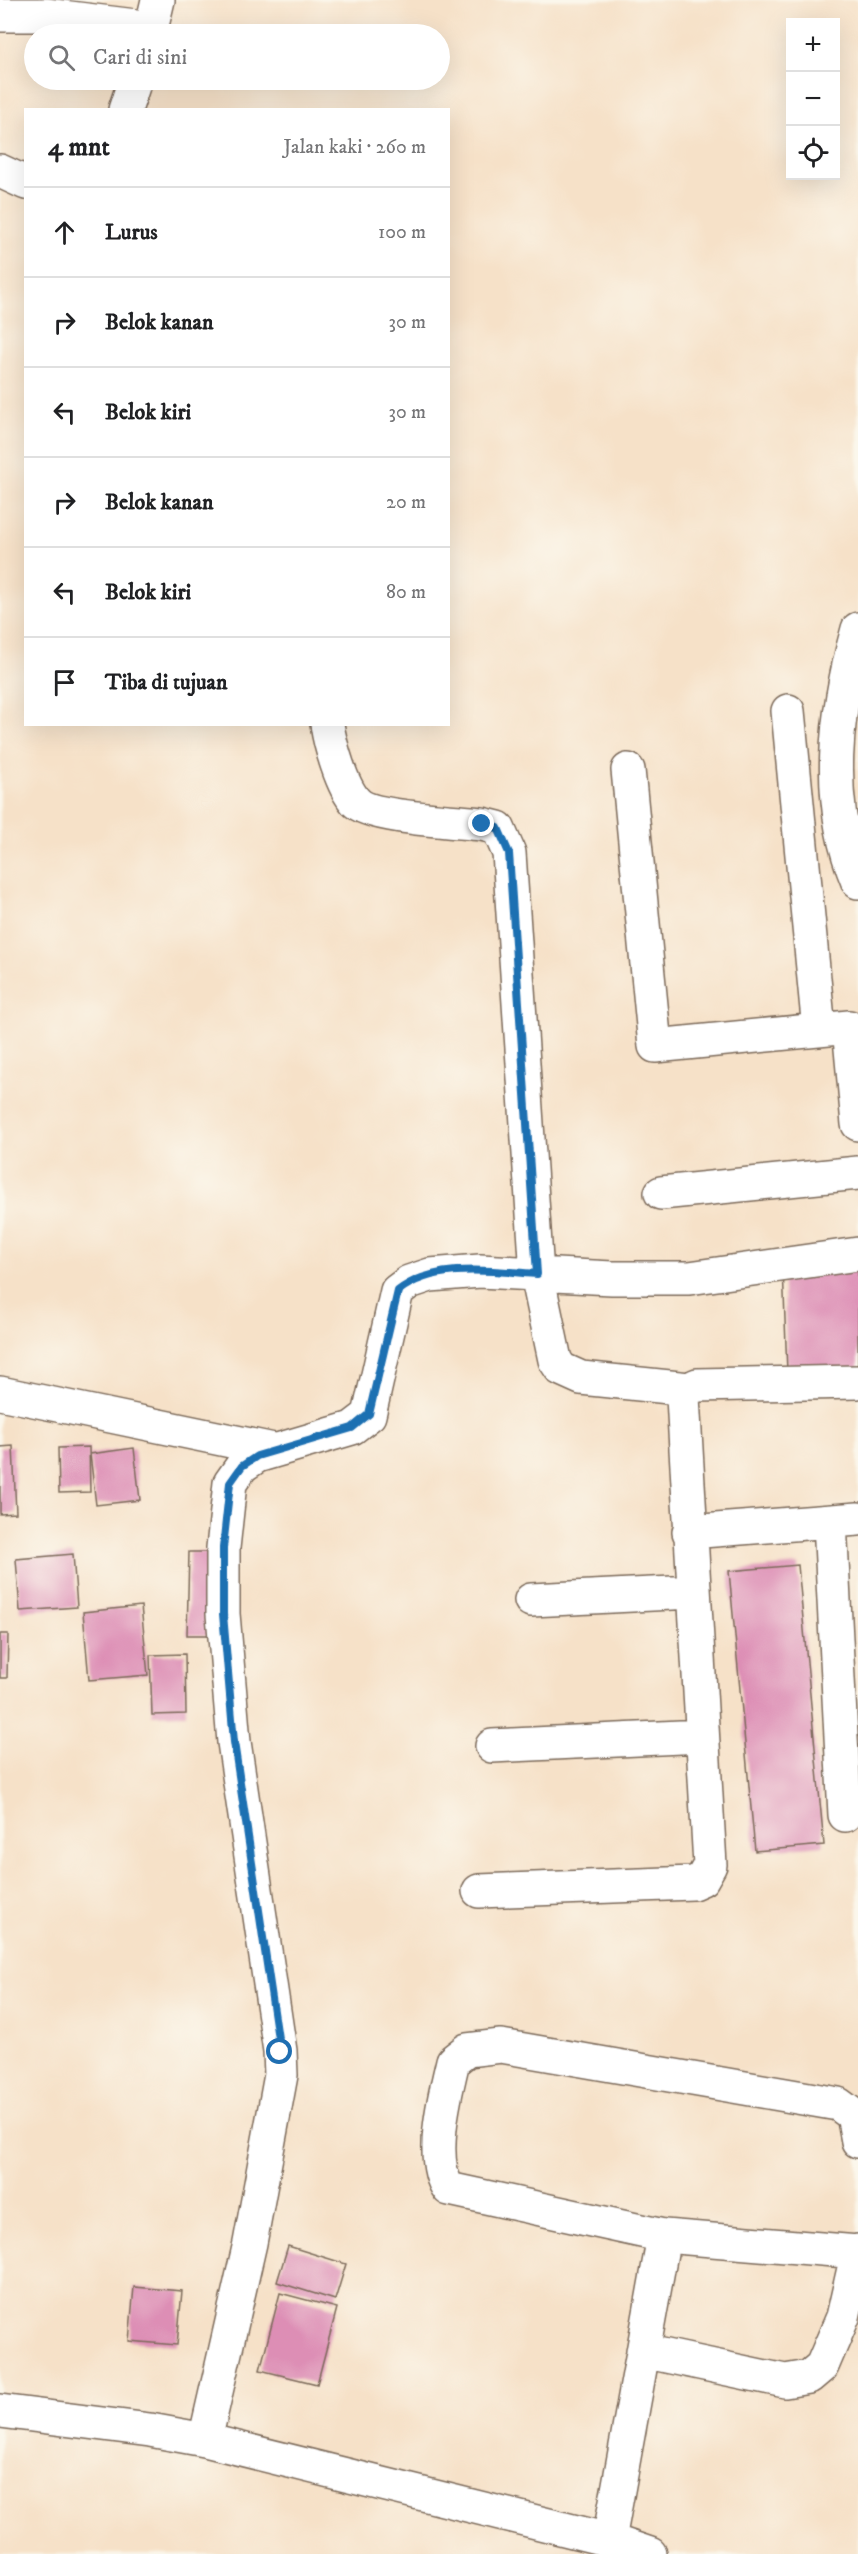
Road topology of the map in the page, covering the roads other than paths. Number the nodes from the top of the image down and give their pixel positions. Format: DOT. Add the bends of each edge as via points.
graph roads {
  1 [pos="0,15"];
  2 [pos="153,21"];
  3 [pos="132,90"];
  4 [pos="126,108"];
  5 [pos="0,171"];
  6 [pos="24,182"];
  7 [pos="858,629"];
  8 [pos="788,711"];
  9 [pos="328,726"];
  10 [pos="628,770"];
  11 [pos="858,882"];
  12 [pos="819,1030"];
  13 [pos="858,1124"];
  14 [pos="858,1173"];
  15 [pos="662,1193"];
  16 [pos="858,1254"];
  17 [pos="537,1274"];
  18 [pos="858,1382"];
  19 [pos="689,1389"];
  20 [pos="0,1393"];
  21 [pos="274,1450"];
  22 [pos="844,1521"];
  23 [pos="689,1532"];
  24 [pos="693,1592"];
  25 [pos="531,1600"];
  26 [pos="702,1736"];
  27 [pos="492,1746"];
  28 [pos="845,1815"];
  29 [pos="479,1891"];
  30 [pos="858,2141"];
  31 [pos="664,2236"];
  32 [pos="858,2251"];
  33 [pos="643,2351"];
  34 [pos="0,2412"];
  35 [pos="205,2440"];
  36 [pos="609,2540"];
  37 [pos="650,2554"];
  1 -- 2 [label="street"];
  3 -- 4 [label="street"];
  5 -- 6 [label="street"];
  7 -- 11 [label="street" via="845,675 836,751 836,793 842,834"];
  8 -- 12 [label="street"];
  9 -- 17 [label="street" via="345,785 364,808 482,824 498,828 504,839 509,853"];
  10 -- 12 [label="street" via="655,1046"];
  12 -- 13 [label="street" via="849,1027"];
  14 -- 15 [label="street"];
  16 -- 17 [label="street" via="689,1278"];
  17 -- 19 [label="street" via="555,1360 561,1369 581,1378"];
  17 -- 21 [label="street" via="480,1271 430,1275 410,1282 398,1291 369,1414 352,1428"];
  18 -- 19 [label="street" via="697,1385"];
  19 -- 23 [label="street" via="683,1397"];
  20 -- 21 [label="street"];
  21 -- 35 [label="street" via="242,1466 230,1483 223,1548 223,1614 234,1742 281,2075 250,2243"];
  22 -- 23 [label="street"];
  22 -- 28 [label="street"];
  23 -- 24 [label="street"];
  24 -- 25 [label="street"];
  24 -- 26 [label="street"];
  26 -- 27 [label="street"];
  26 -- 29 [label="street" via="710,1864 702,1879 693,1883"];
  30 -- 31 [label="street" via="853,2115 837,2104 501,2046 467,2050 453,2061 439,2120 442,2180 448,2189"];
  31 -- 32 [label="street"];
  31 -- 33 [label="street"];
  32 -- 33 [label="street" via="843,2317 822,2366 810,2377 785,2381"];
  33 -- 36 [label="street"];
  34 -- 35 [label="street"];
  35 -- 36 [label="street"];
  36 -- 37 [label="street"];
}
